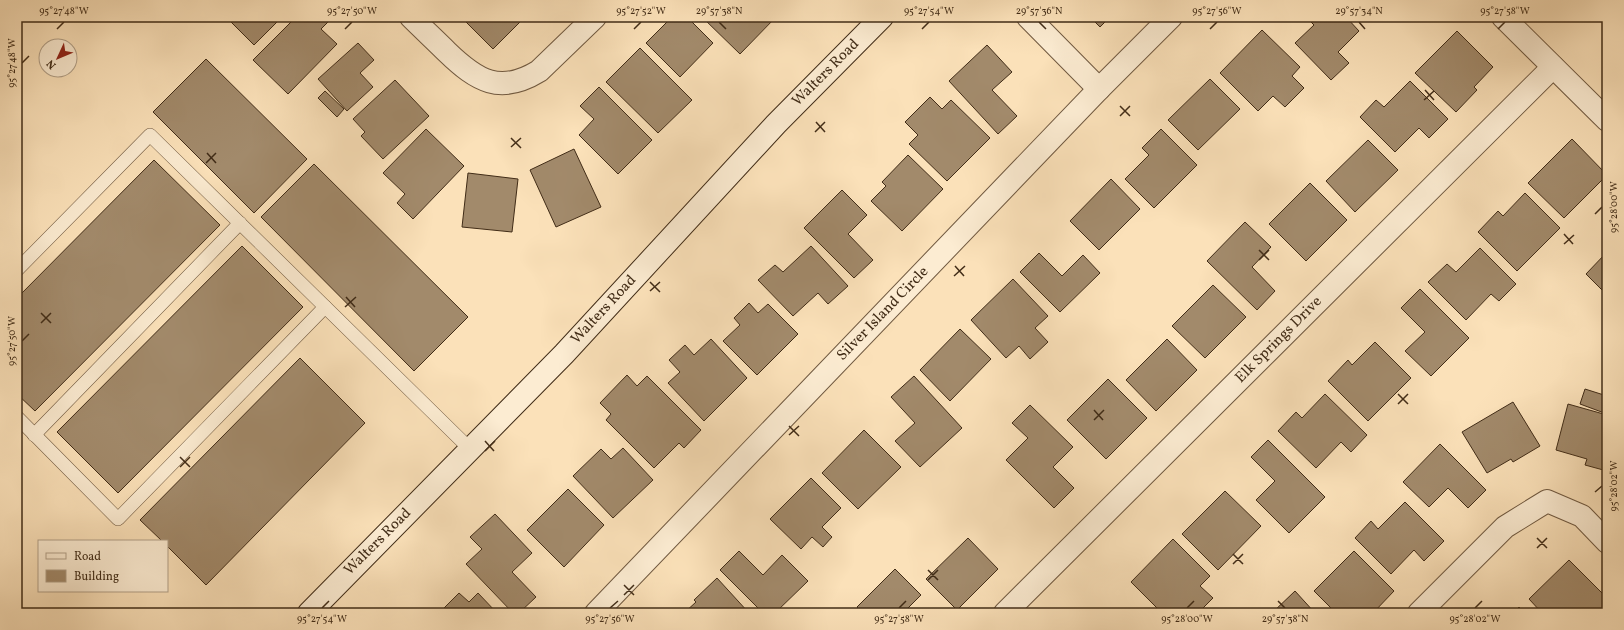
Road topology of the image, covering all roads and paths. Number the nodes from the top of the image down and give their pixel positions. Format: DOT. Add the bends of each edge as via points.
graph roads {
  1 [pos="411,17"];
  2 [pos="595,17"];
  3 [pos="882,17"];
  4 [pos="1028,17"];
  5 [pos="1171,17"];
  6 [pos="1503,17"];
  7 [pos="1553,67"];
  8 [pos="1099,89"];
  9 [pos="1607,120"];
  10 [pos="240,223"];
  11 [pos="17,270"];
  12 [pos="325,307"];
  13 [pos="17,417"];
  14 [pos="34,434"];
  15 [pos="470,449"];
  16 [pos="1607,542"];
  17 [pos="312,608"];
  18 [pos="596,613"];
  19 [pos="1005,613"];
  20 [pos="1419,613"];
  1 -- 2 [label="street" via="467,71 490,82 503,83 522,80 539,71"];
  3 -- 15 [label="street, Walters Road" via="776,124 564,354"];
  4 -- 8 [label="street"];
  5 -- 8 [label="street, Silver Island Circle"];
  6 -- 7 [label="street"];
  7 -- 9 [label="street"];
  7 -- 19 [label="street, Elk Springs Drive"];
  8 -- 18 [label="street, Silver Island Circle"];
  10 -- 11 [label="lane" via="150,135"];
  10 -- 12 [label="lane"];
  10 -- 14 [label="lane"];
  12 -- 14 [label="lane" via="118,519"];
  12 -- 15 [label="lane"];
  13 -- 14 [label="lane"];
  15 -- 17 [label="street, Walters Road"];
  16 -- 20 [label="street" via="1582,516 1547,501 1505,527"];
}
